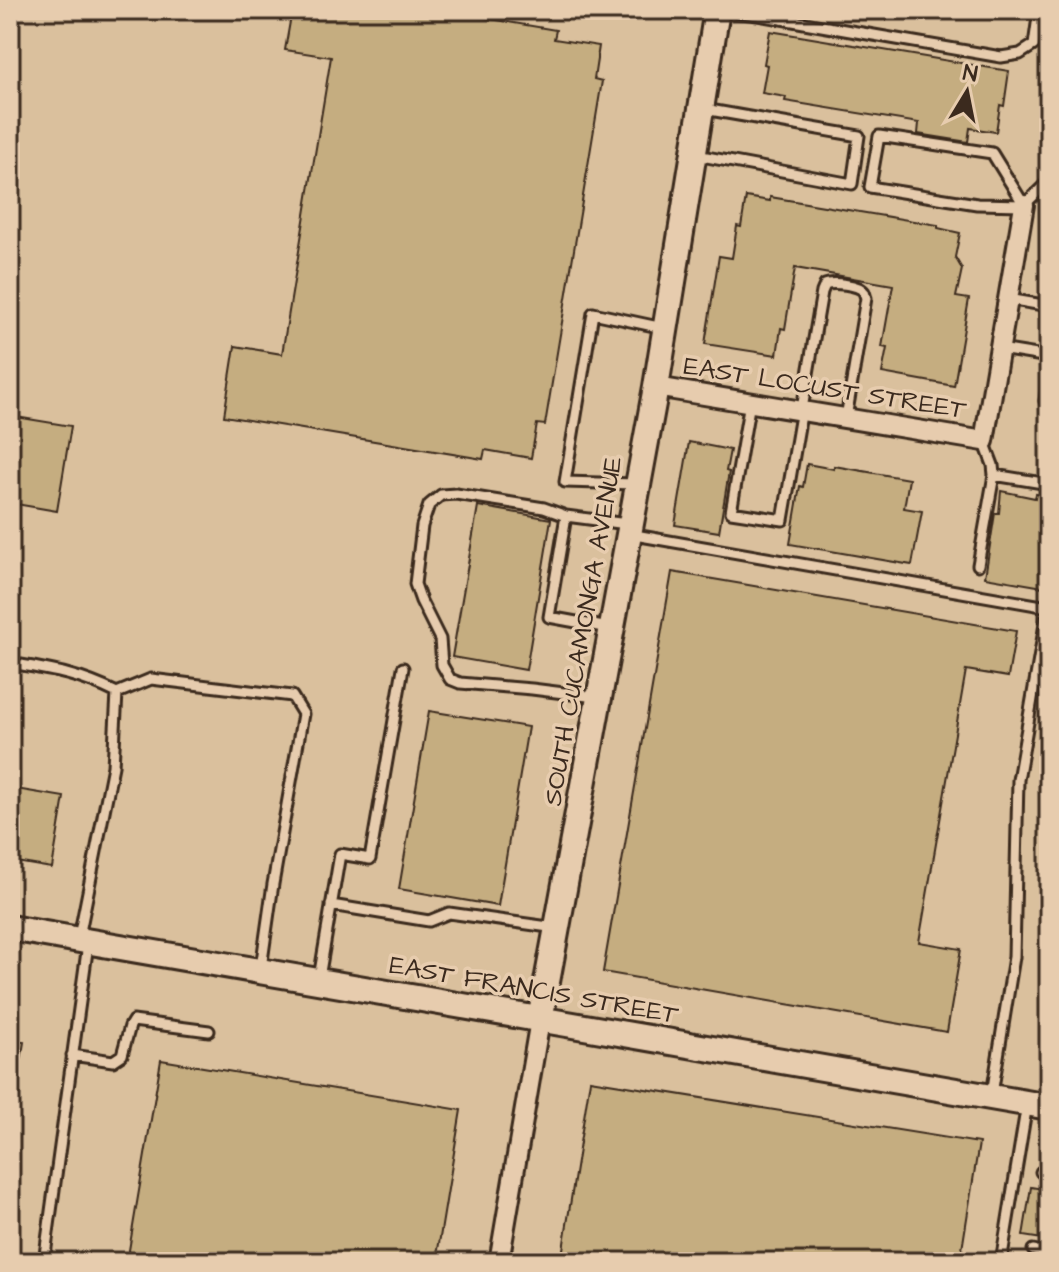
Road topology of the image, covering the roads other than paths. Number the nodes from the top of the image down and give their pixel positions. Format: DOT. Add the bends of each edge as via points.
graph roads {
  1 [pos="717,10"];
  2 [pos="1039,10"];
  3 [pos="758,12"];
  4 [pos="701,109"];
  5 [pos="694,154"];
  6 [pos="1049,181"];
  7 [pos="1024,205"];
  8 [pos="1008,299"];
  9 [pos="1049,306"];
  10 [pos="666,328"];
  11 [pos="1000,349"];
  12 [pos="1049,357"];
  13 [pos="1049,376"];
  14 [pos="656,387"];
  15 [pos="1045,401"];
  16 [pos="750,402"];
  17 [pos="802,410"];
  18 [pos="846,418"];
  19 [pos="984,441"];
  20 [pos="994,475"];
  21 [pos="638,484"];
  22 [pos="1049,484"];
  23 [pos="566,516"];
  24 [pos="630,530"];
  25 [pos="978,565"];
  26 [pos="612,629"];
  27 [pos="10,663"];
  28 [pos="403,668"];
  29 [pos="117,693"];
  30 [pos="599,698"];
  31 [pos="331,905"];
  32 [pos="10,928"];
  33 [pos="557,928"];
  34 [pos="84,941"];
  35 [pos="261,971"];
  36 [pos="318,981"];
  37 [pos="540,1020"];
  38 [pos="209,1031"];
  39 [pos="72,1055"];
  40 [pos="991,1097"];
  41 [pos="1038,1106"];
  42 [pos="1033,1250"];
  43 [pos="1049,1253"];
  44 [pos="44,1262"];
  45 [pos="499,1262"];
  46 [pos="1001,1262"];
  1 -- 3 [label="lane"];
  1 -- 4 [label="street, SOUTH CUCAMONGA AVENUE"];
  2 -- 3 [label="lane" via="1034,45 1001,57"];
  4 -- 5 [label="street, SOUTH CUCAMONGA AVENUE"];
  4 -- 5 [label="lane" via="859,136 852,184"];
  5 -- 10 [label="street, SOUTH CUCAMONGA AVENUE"];
  6 -- 7 [label="lane"];
  7 -- 7 [label="lane" via="977,204 870,187 879,136 992,153"];
  7 -- 8 [label="street"];
  8 -- 9 [label="lane"];
  8 -- 11 [label="street"];
  10 -- 14 [label="street, SOUTH CUCAMONGA AVENUE"];
  10 -- 21 [label="lane" via="593,313 565,482"];
  11 -- 12 [label="lane"];
  11 -- 19 [label="street"];
  13 -- 15 [label="lane"];
  14 -- 16 [label="street, EAST LOCUST STREET"];
  14 -- 21 [label="street, SOUTH CUCAMONGA AVENUE"];
  16 -- 17 [label="street, EAST LOCUST STREET"];
  16 -- 17 [label="lane" via="731,512 783,520"];
  17 -- 18 [label="street, EAST LOCUST STREET"];
  17 -- 18 [label="lane" via="825,285 860,288 866,298"];
  18 -- 19 [label="street, EAST LOCUST STREET"];
  19 -- 20 [label="lane"];
  20 -- 22 [label="lane"];
  20 -- 25 [label="lane"];
  21 -- 24 [label="street, SOUTH CUCAMONGA AVENUE"];
  23 -- 24 [label="lane"];
  23 -- 26 [label="lane" via="549,617"];
  23 -- 30 [label="lane" via="544,508 441,495 429,505 422,526 415,584 440,639 442,665 450,679"];
  24 -- 26 [label="street, SOUTH CUCAMONGA AVENUE"];
  24 -- 40 [label="lane" via="1048,607 1018,780 1014,957"];
  26 -- 30 [label="street, SOUTH CUCAMONGA AVENUE"];
  27 -- 29 [label="lane" via="68,673"];
  28 -- 31 [label="lane" via="370,859 340,854"];
  29 -- 34 [label="lane" via="113,766"];
  29 -- 35 [label="lane" via="151,679 292,696 303,714"];
  30 -- 33 [label="street, SOUTH CUCAMONGA AVENUE"];
  31 -- 33 [label="lane" via="429,921 449,913"];
  31 -- 36 [label="lane"];
  32 -- 34 [label="street, EAST FRANCIS STREET"];
  33 -- 37 [label="street, SOUTH CUCAMONGA AVENUE"];
  34 -- 35 [label="street, EAST FRANCIS STREET"];
  34 -- 39 [label="lane"];
  35 -- 36 [label="street, EAST FRANCIS STREET"];
  36 -- 37 [label="street, EAST FRANCIS STREET"];
  37 -- 40 [label="street, EAST FRANCIS STREET"];
  37 -- 45 [label="street, SOUTH CUCAMONGA AVENUE"];
  38 -- 39 [label="lane" via="133,1021 122,1055 113,1061"];
  39 -- 44 [label="lane"];
  40 -- 41 [label="street, EAST FRANCIS STREET"];
  41 -- 46 [label="lane"];
  42 -- 43 [label="lane"];
}
